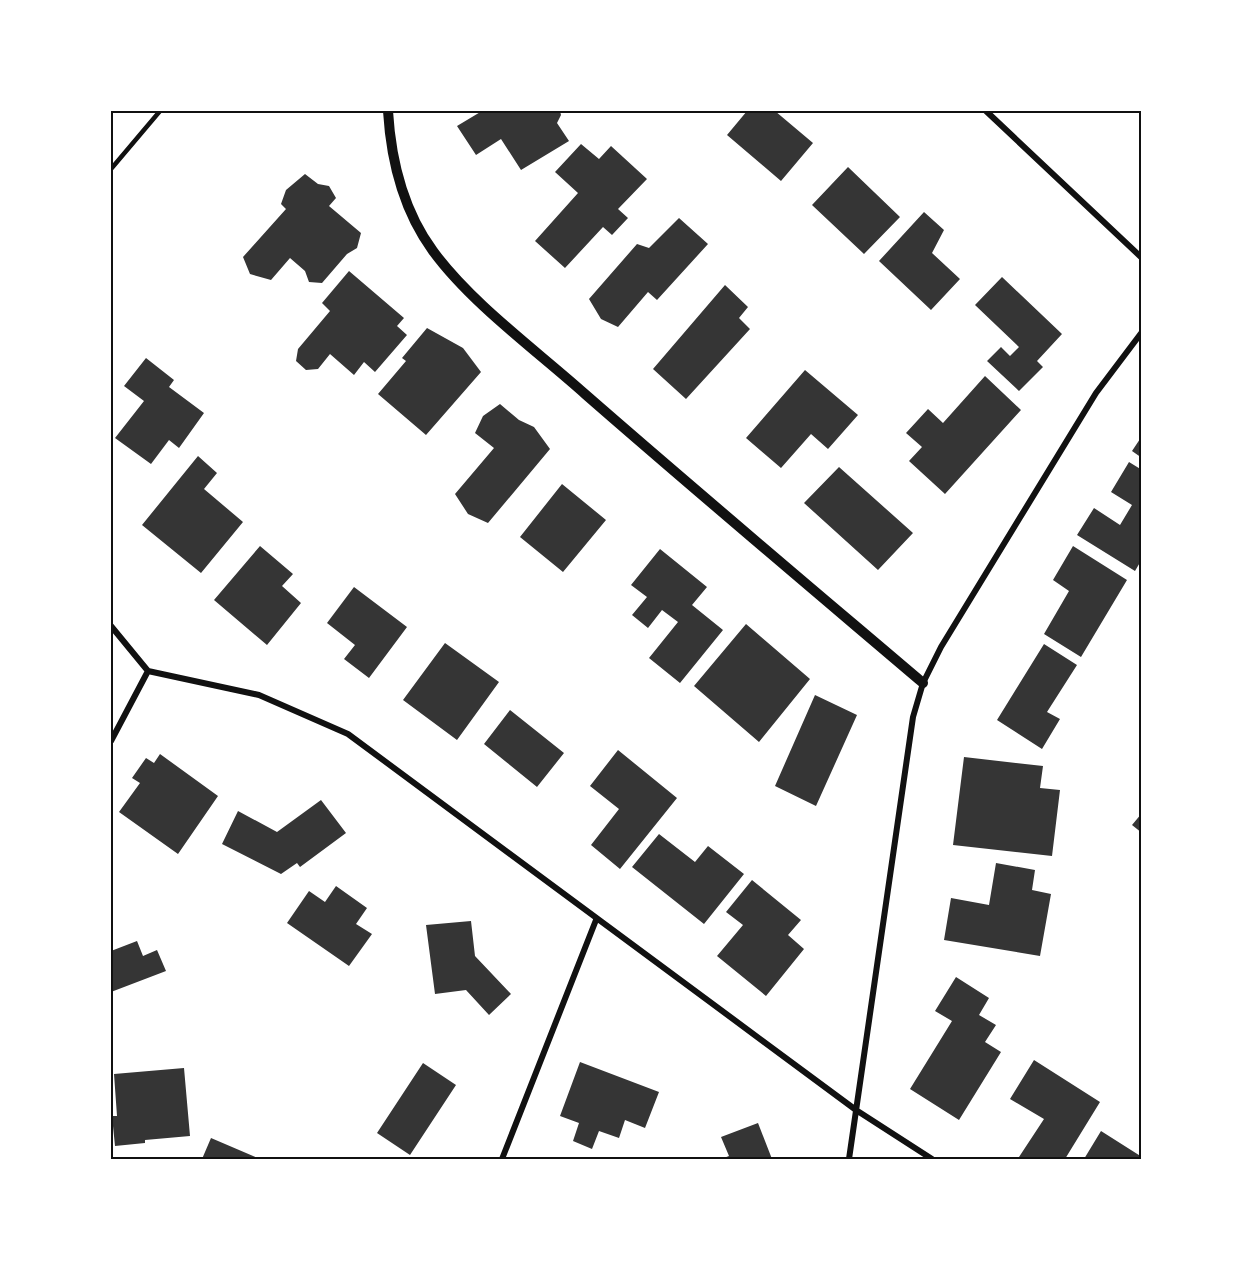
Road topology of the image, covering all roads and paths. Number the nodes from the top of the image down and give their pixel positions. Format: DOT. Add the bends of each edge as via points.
graph roads {
  1 [pos="160,111"];
  2 [pos="388,111"];
  3 [pos="986,111"];
  4 [pos="111,169"];
  5 [pos="1142,258"];
  6 [pos="1142,332"];
  7 [pos="111,626"];
  8 [pos="148,671"];
  9 [pos="923,683"];
  10 [pos="111,741"];
  11 [pos="596,920"];
  12 [pos="856,1110"];
  13 [pos="502,1159"];
  14 [pos="849,1159"];
  15 [pos="932,1159"];
  1 -- 4 [label="lane"];
  2 -- 9 [label="street" via="390,147 410,212 433,251 470,292"];
  3 -- 5 [label="street"];
  6 -- 9 [label="street" via="1096,393"];
  7 -- 8 [label="street"];
  8 -- 10 [label="street"];
  8 -- 11 [label="street" via="259,695 348,734"];
  9 -- 12 [label="street" via="913,717"];
  11 -- 12 [label="street"];
  11 -- 13 [label="street"];
  12 -- 14 [label="street"];
  12 -- 15 [label="street"];
}
